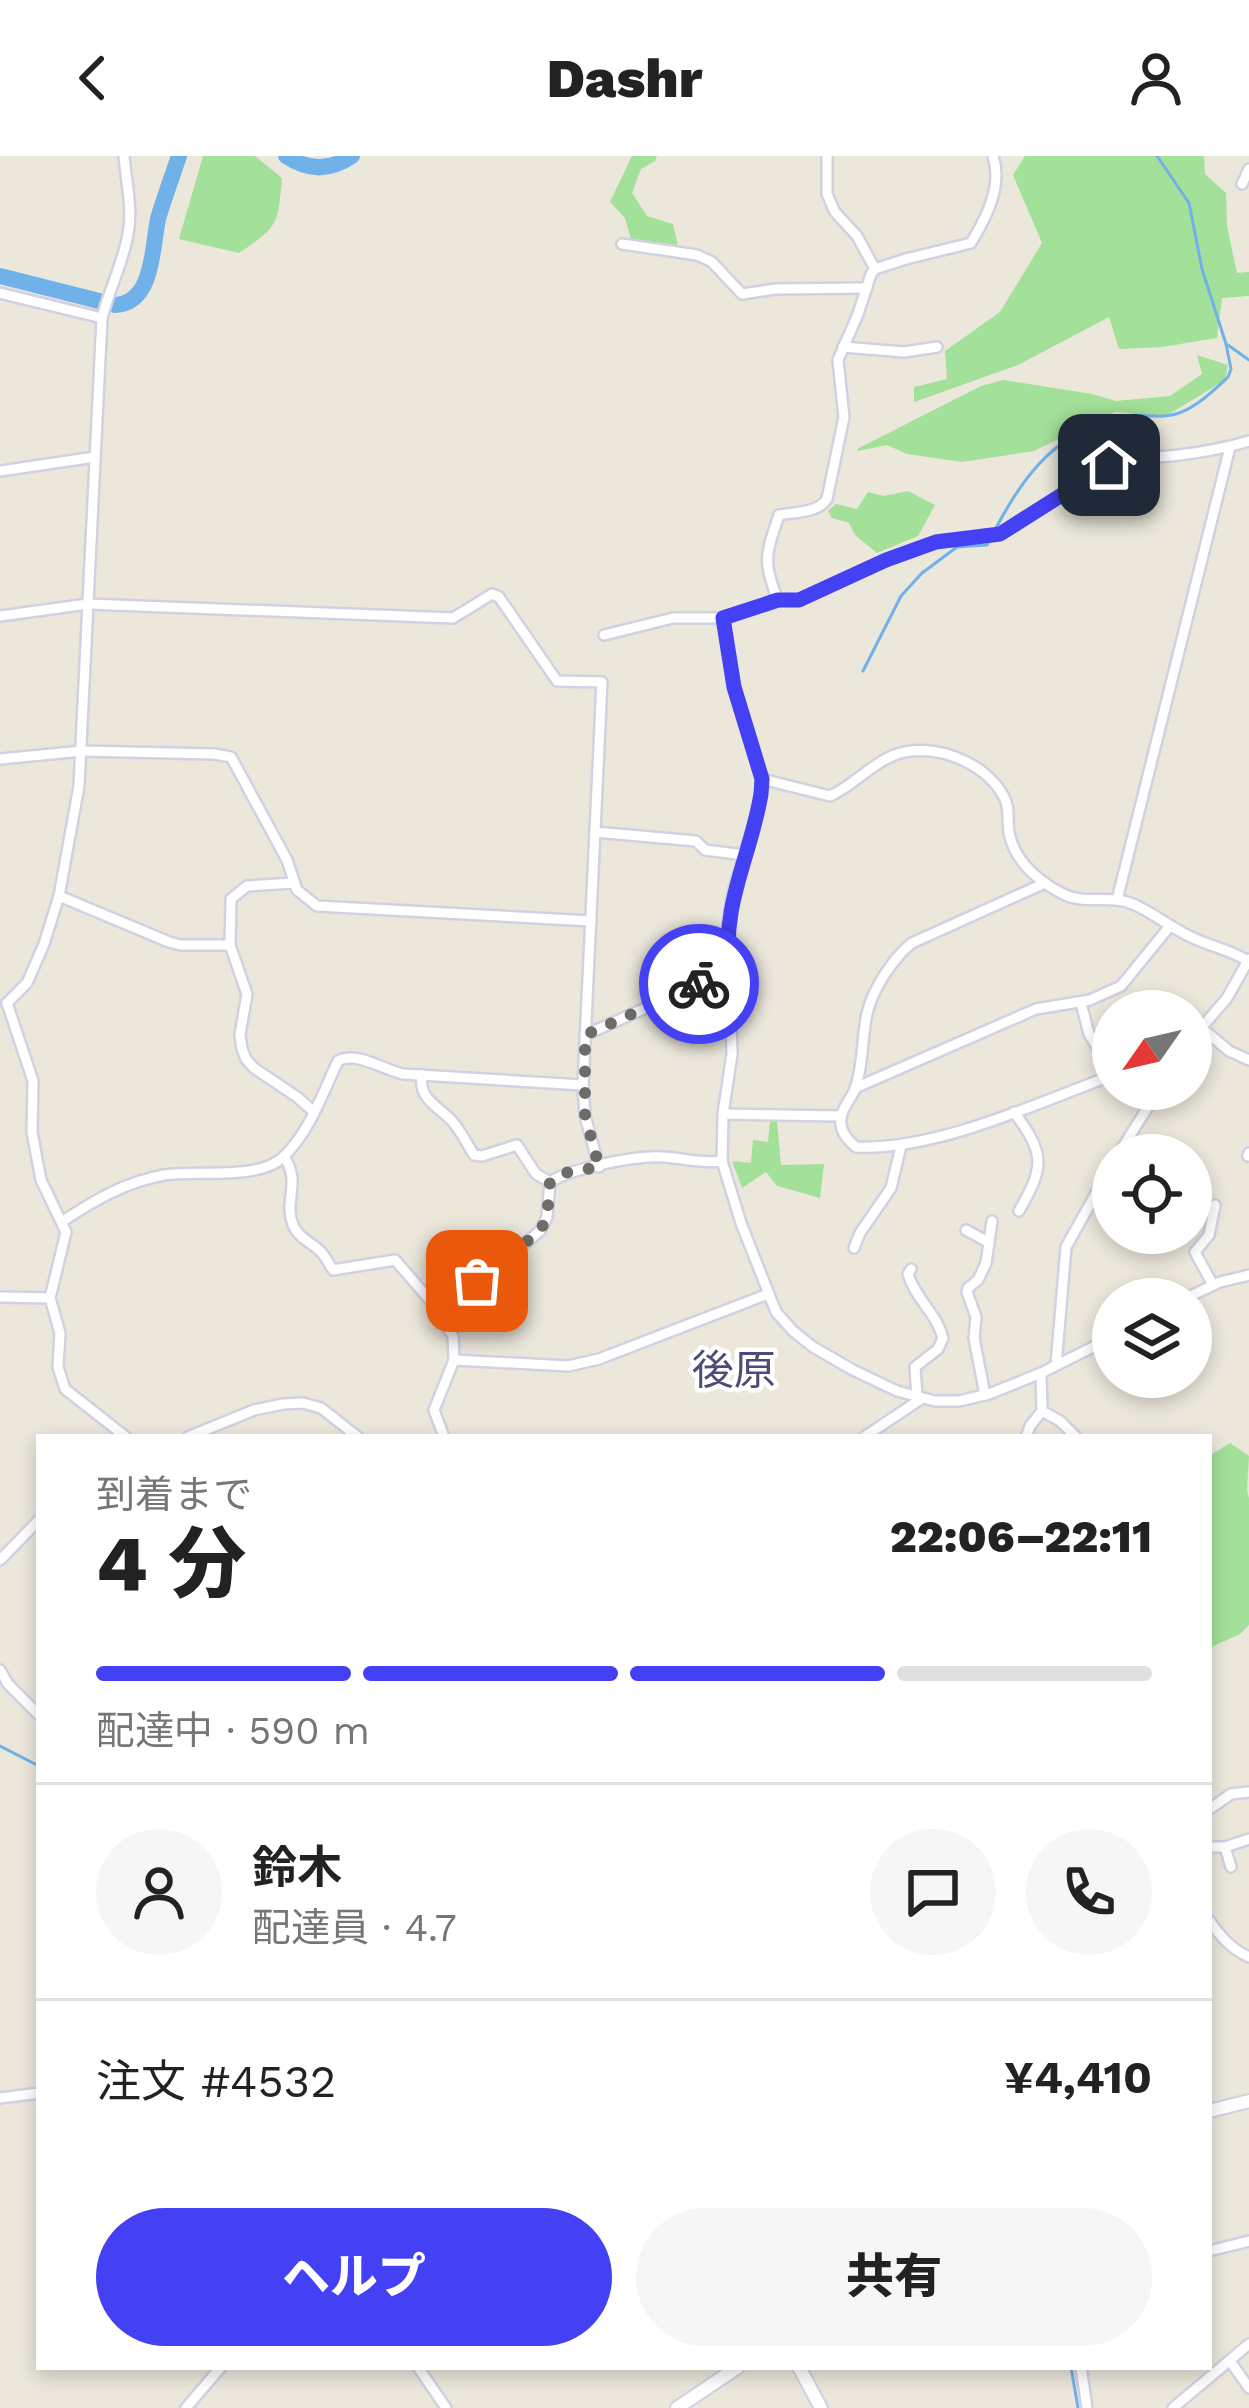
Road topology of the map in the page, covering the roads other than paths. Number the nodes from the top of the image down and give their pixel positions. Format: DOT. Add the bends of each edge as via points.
graph roads {
  1 [pos="124,156"];
  2 [pos="827,156"];
  3 [pos="993,156"];
  4 [pos="1249,169"];
  5 [pos="1242,184"];
  6 [pos="622,244"];
  7 [pos="875,268"];
  8 [pos="866,288"];
  9 [pos="0,293"];
  10 [pos="102,318"];
  11 [pos="937,346"];
  12 [pos="843,347"];
  13 [pos="1249,441"];
  14 [pos="1230,447"];
  15 [pos="95,457"];
  16 [pos="0,471"];
  17 [pos="778,600"];
  18 [pos="88,604"];
  19 [pos="0,616"];
  20 [pos="723,618"];
  21 [pos="604,634"];
  22 [pos="82,751"];
  23 [pos="0,760"];
  24 [pos="762,779"];
  25 [pos="595,832"];
  26 [pos="744,855"];
  27 [pos="294,883"];
  28 [pos="1045,883"];
  29 [pos="59,896"];
  30 [pos="1117,900"];
  31 [pos="591,921"];
  32 [pos="1170,926"];
  33 [pos="230,945"];
  34 [pos="1248,960"];
  35 [pos="729,971"];
  36 [pos="4,1002"];
  37 [pos="1081,1003"];
  38 [pos="1212,1018"];
  39 [pos="585,1035"];
  40 [pos="1212,1037"];
  41 [pos="1092,1039"];
  42 [pos="1249,1060"];
  43 [pos="422,1075"];
  44 [pos="1092,1082"];
  45 [pos="583,1085"];
  46 [pos="855,1088"];
  47 [pos="313,1111"];
  48 [pos="1014,1112"];
  49 [pos="723,1114"];
  50 [pos="840,1116"];
  51 [pos="901,1146"];
  52 [pos="284,1157"];
  53 [pos="722,1161"];
  54 [pos="599,1167"];
  55 [pos="550,1182"];
  56 [pos="1092,1201"];
  57 [pos="1215,1205"];
  58 [pos="1019,1210"];
  59 [pos="63,1221"];
  60 [pos="992,1221"];
  61 [pos="966,1230"];
  62 [pos="988,1242"];
  63 [pos="854,1247"];
  64 [pos="911,1269"];
  65 [pos="1249,1275"];
  66 [pos="1213,1285"];
  67 [pos="768,1294"];
  68 [pos="0,1297"];
  69 [pos="50,1298"];
  70 [pos="430,1300"];
  71 [pos="1092,1347"];
  72 [pos="454,1360"];
  73 [pos="1056,1365"];
  74 [pos="1041,1372"];
  75 [pos="985,1395"];
  76 [pos="919,1399"];
  77 [pos="1042,1412"];
  78 [pos="122,1434"];
  79 [pos="195,1434"];
  80 [pos="354,1434"];
  81 [pos="443,1434"];
  82 [pos="868,1434"];
  83 [pos="1027,1434"];
  84 [pos="1073,1434"];
  85 [pos="36,1523"];
  86 [pos="0,1560"];
  87 [pos="0,1670"];
  88 [pos="36,1712"];
  89 [pos="1249,1792"];
  90 [pos="1212,1807"];
  91 [pos="1249,1839"];
  92 [pos="1212,1847"];
  93 [pos="1225,1847"];
  94 [pos="1231,1867"];
  95 [pos="1212,1924"];
  96 [pos="1249,1957"];
  97 [pos="36,2093"];
  98 [pos="0,2098"];
  99 [pos="1249,2101"];
  100 [pos="1212,2110"];
  101 [pos="1249,2241"];
  102 [pos="1212,2250"];
  103 [pos="1249,2344"];
  104 [pos="1230,2361"];
  105 [pos="218,2370"];
  106 [pos="420,2370"];
  107 [pos="734,2370"];
  108 [pos="801,2370"];
  109 [pos="1081,2370"];
  110 [pos="1249,2388"];
  111 [pos="186,2408"];
  112 [pos="446,2408"];
  113 [pos="677,2408"];
  114 [pos="821,2408"];
  115 [pos="1087,2408"];
  116 [pos="1173,2408"];
  1 -- 10 [label="street" via="128,236"];
  2 -- 7 [label="street" via="826,194"];
  3 -- 7 [label="street" via="987,217 971,243"];
  4 -- 5 [label="street"];
  6 -- 8 [label="street" via="712,262 742,293"];
  7 -- 8 [label="street"];
  8 -- 12 [label="street"];
  9 -- 10 [label="street"];
  10 -- 15 [label="street"];
  11 -- 12 [label="street"];
  12 -- 17 [label="street" via="844,417 827,499 779,515 766,560"];
  13 -- 14 [label="street"];
  14 -- 17 [label="street" via="1127,458 1000,534 936,542 799,600"];
  14 -- 30 [label="street"];
  15 -- 16 [label="street"];
  15 -- 18 [label="street"];
  17 -- 20 [label="street"];
  18 -- 19 [label="street"];
  18 -- 22 [label="street"];
  18 -- 25 [label="street" via="453,618 499,597 557,681 602,682"];
  20 -- 21 [label="street"];
  20 -- 24 [label="street"];
  22 -- 23 [label="street"];
  22 -- 27 [label="street" via="231,757"];
  22 -- 29 [label="street"];
  24 -- 26 [label="street"];
  24 -- 28 [label="street" via="830,796 891,756 951,755 994,781 1015,850"];
  25 -- 26 [label="street" via="696,841 705,850"];
  25 -- 31 [label="street"];
  26 -- 35 [label="street" via="728,923"];
  27 -- 31 [label="street" via="304,898 335,909"];
  27 -- 33 [label="street" via="247,886 231,899"];
  28 -- 30 [label="street" via="1080,901"];
  28 -- 46 [label="street" via="899,953 870,1003"];
  29 -- 33 [label="street" via="169,942"];
  29 -- 36 [label="street" via="34,971"];
  30 -- 32 [label="street"];
  31 -- 39 [label="street"];
  32 -- 34 [label="street"];
  32 -- 37 [label="street" via="1121,986"];
  33 -- 47 [label="street" via="247,994 240,1035 246,1059"];
  34 -- 38 [label="street"];
  35 -- 39 [label="street"];
  35 -- 49 [label="street" via="732,1054"];
  36 -- 59 [label="street" via="33,1081 41,1180"];
  37 -- 41 [label="street"];
  37 -- 46 [label="street" via="1036,1009"];
  39 -- 45 [label="street"];
  40 -- 42 [label="street"];
  43 -- 45 [label="street"];
  43 -- 47 [label="street" via="344,1057"];
  43 -- 55 [label="street" via="423,1095 474,1155 517,1145"];
  44 -- 48 [label="street"];
  45 -- 54 [label="street"];
  46 -- 50 [label="street"];
  47 -- 52 [label="street"];
  48 -- 51 [label="street"];
  48 -- 58 [label="street" via="1035,1140 1038,1162"];
  49 -- 50 [label="street"];
  49 -- 53 [label="street"];
  50 -- 51 [label="street" via="856,1147"];
  51 -- 63 [label="street" via="891,1188"];
  52 -- 59 [label="street" via="267,1168 134,1182"];
  52 -- 70 [label="street" via="294,1180 294,1228 333,1270 395,1260"];
  53 -- 54 [label="street" via="659,1156"];
  53 -- 67 [label="street"];
  54 -- 55 [label="street"];
  55 -- 70 [label="street" via="540,1231 487,1275"];
  56 -- 73 [label="street" via="1066,1247"];
  57 -- 66 [label="street" via="1209,1235 1195,1252"];
  59 -- 69 [label="street"];
  60 -- 62 [label="street"];
  61 -- 62 [label="street"];
  62 -- 75 [label="street" via="983,1270 967,1292"];
  64 -- 76 [label="street" via="912,1288 944,1338 915,1367"];
  65 -- 66 [label="street"];
  67 -- 72 [label="street" via="568,1366"];
  67 -- 76 [label="street" via="783,1322 813,1347"];
  68 -- 69 [label="street"];
  69 -- 78 [label="street" via="65,1389"];
  70 -- 72 [label="street" via="452,1336"];
  71 -- 73 [label="street"];
  72 -- 81 [label="street" via="434,1410"];
  73 -- 74 [label="street"];
  74 -- 75 [label="street"];
  74 -- 77 [label="street"];
  75 -- 76 [label="street"];
  76 -- 82 [label="street"];
  77 -- 83 [label="street"];
  77 -- 84 [label="street"];
  79 -- 80 [label="street" via="254,1410 303,1403"];
  85 -- 86 [label="street"];
  87 -- 88 [label="street"];
  89 -- 90 [label="street"];
  91 -- 93 [label="street"];
  92 -- 93 [label="street"];
  93 -- 94 [label="street"];
  95 -- 96 [label="street"];
  97 -- 98 [label="street"];
  99 -- 100 [label="street"];
  101 -- 102 [label="street"];
  103 -- 104 [label="street"];
  104 -- 110 [label="street"];
  104 -- 116 [label="street"];
  105 -- 111 [label="street"];
  106 -- 112 [label="street"];
  107 -- 113 [label="street"];
  108 -- 114 [label="street"];
  109 -- 115 [label="street"];
}
